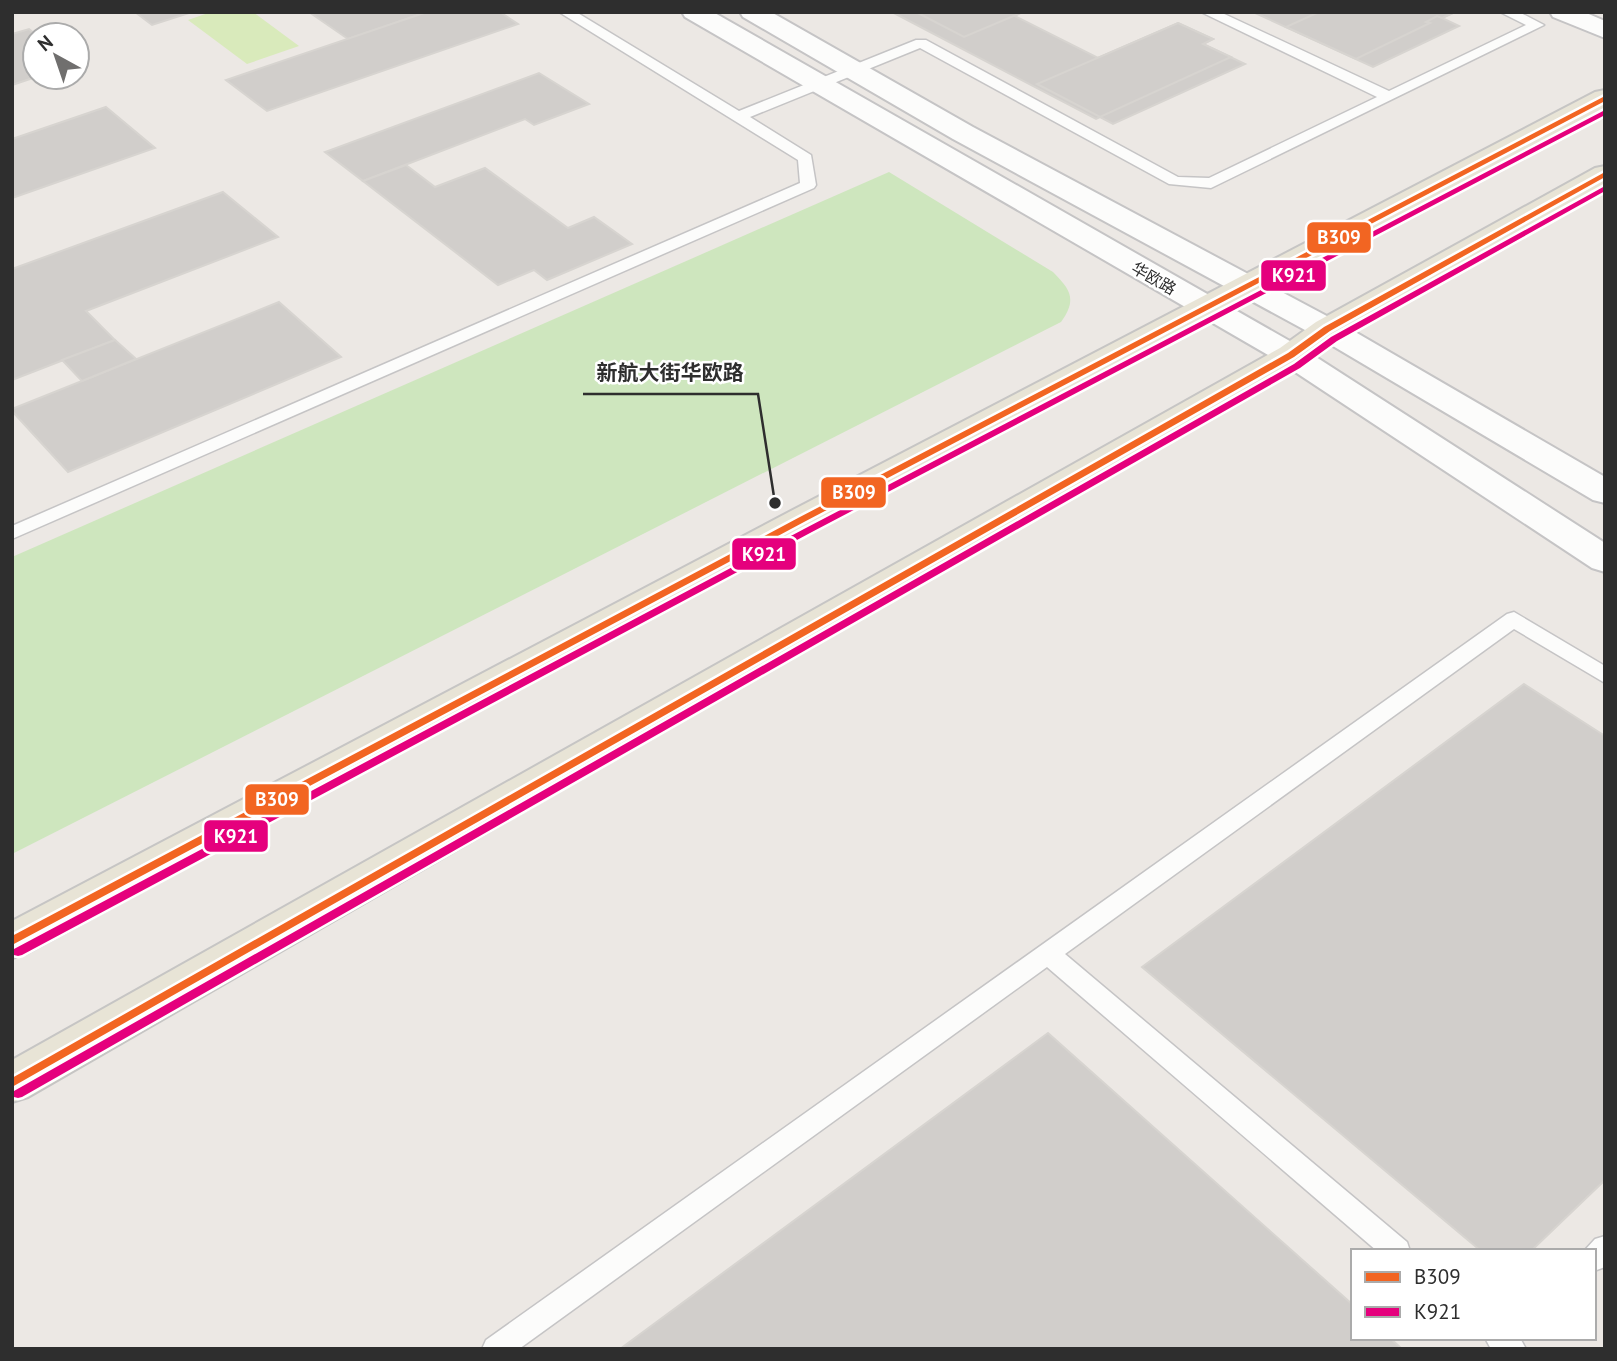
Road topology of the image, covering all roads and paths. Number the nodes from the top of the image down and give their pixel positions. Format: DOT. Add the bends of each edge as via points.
graph roads {
  1 [pos="566,12"];
  2 [pos="694,12"];
  3 [pos="752,12"];
  4 [pos="1208,12"];
  5 [pos="1507,12"];
  6 [pos="1562,12"];
  7 [pos="1605,30"];
  8 [pos="854,70"];
  9 [pos="818,84"];
  10 [pos="1390,97"];
  11 [pos="1605,98"];
  12 [pos="738,117"];
  13 [pos="1605,174"];
  14 [pos="1246,286"];
  15 [pos="1205,308"];
  16 [pos="1327,329"];
  17 [pos="1291,355"];
  18 [pos="1605,492"];
  19 [pos="12,533"];
  20 [pos="1605,560"];
  21 [pos="1605,676"];
  22 [pos="12,941"];
  23 [pos="1048,953"];
  24 [pos="12,1083"];
  25 [pos="1395,1249"];
  26 [pos="496,1349"];
  1 -- 12 [label="lane"];
  2 -- 9 [label="main road, 华欧路"];
  3 -- 8 [label="main road, 华欧路"];
  4 -- 10 [label="lane"];
  5 -- 10 [label="lane" via="1537,25"];
  6 -- 7 [label="main road"];
  8 -- 9 [label="lane"];
  8 -- 10 [label="lane" via="921,43 1175,181 1211,183"];
  8 -- 14 [label="main road, 华欧路"];
  9 -- 12 [label="lane"];
  9 -- 15 [label="main road, 华欧路"];
  11 -- 14 [label="main road"];
  12 -- 19 [label="lane" via="806,158 808,185"];
  13 -- 16 [label="main road"];
  14 -- 15 [label="main road"];
  14 -- 16 [label="main road, 华欧路"];
  15 -- 17 [label="main road, 华欧路"];
  15 -- 22 [label="main road"];
  16 -- 17 [label="main road"];
  16 -- 18 [label="main road, 华欧路"];
  17 -- 20 [label="main road, 华欧路"];
  17 -- 24 [label="main road"];
  21 -- 23 [label="lane" via="1514,619"];
  23 -- 25 [label="lane"];
  23 -- 26 [label="lane"];
}
